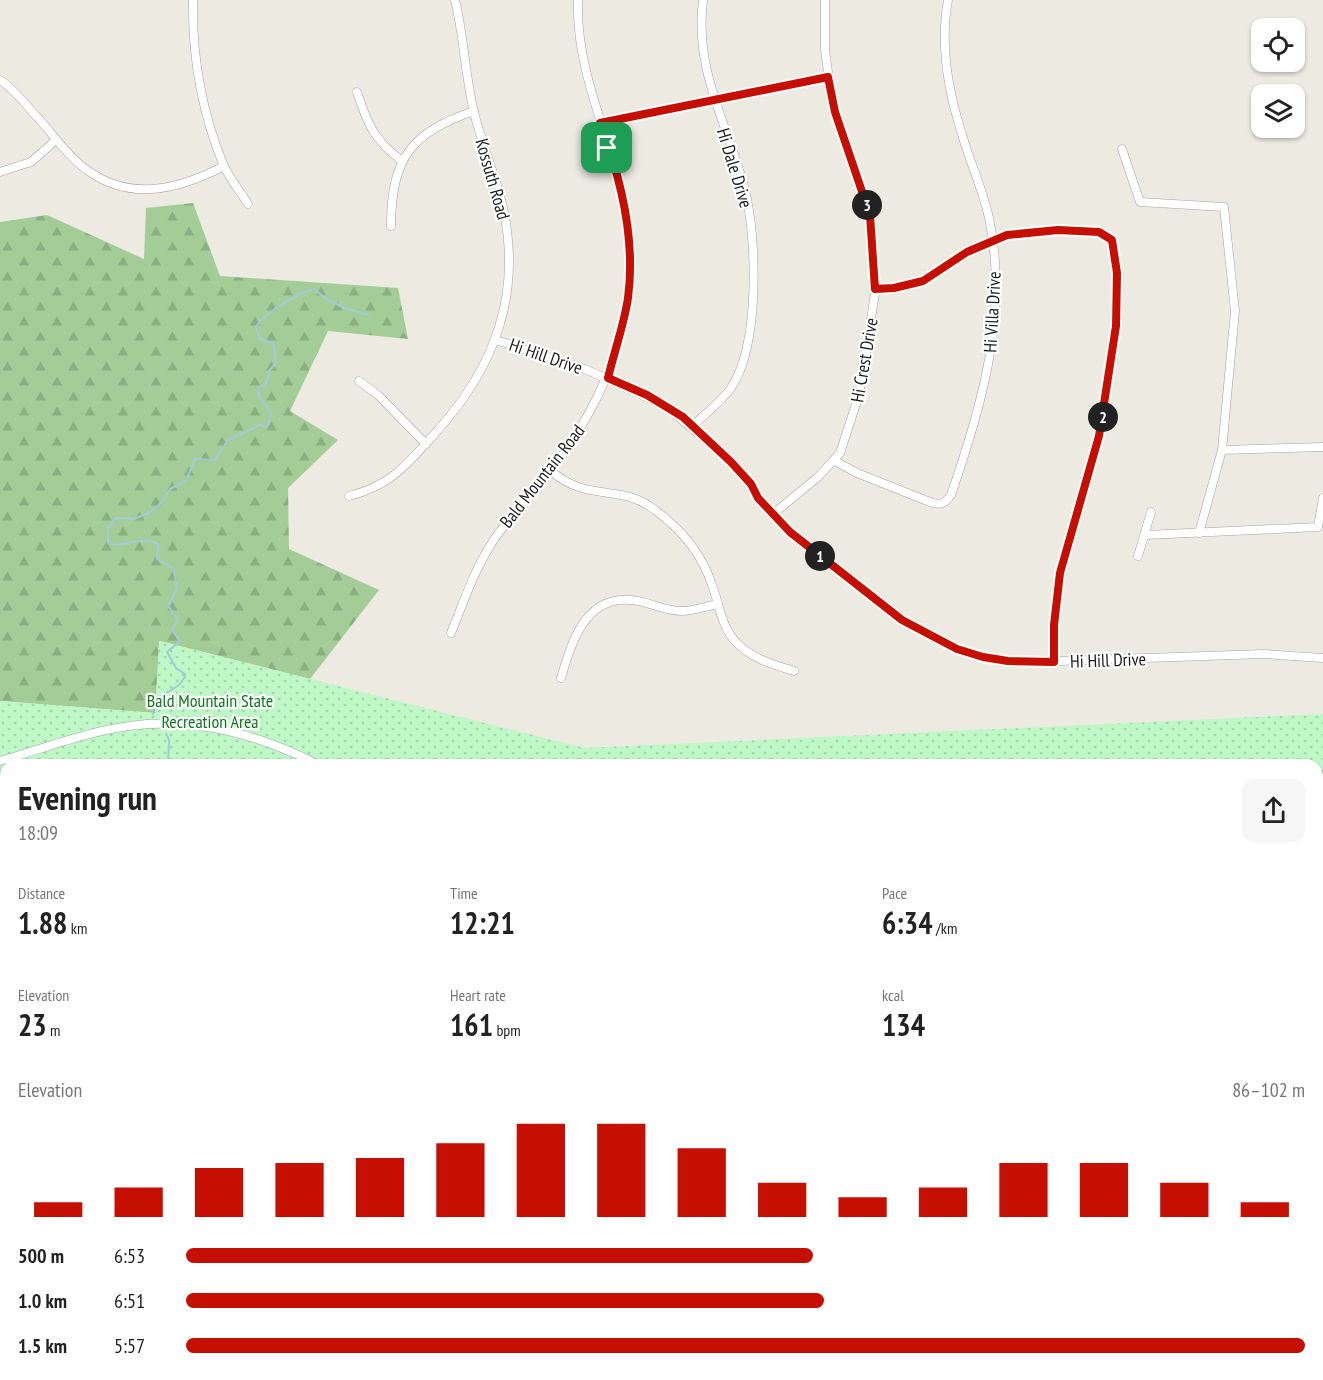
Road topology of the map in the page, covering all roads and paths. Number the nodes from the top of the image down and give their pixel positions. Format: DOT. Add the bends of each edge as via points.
graph roads {
  1 [pos="193,0"];
  2 [pos="455,0"];
  3 [pos="578,0"];
  4 [pos="704,0"];
  5 [pos="825,0"];
  6 [pos="948,0"];
  7 [pos="828,77"];
  8 [pos="0,81"];
  9 [pos="357,92"];
  10 [pos="713,100"];
  11 [pos="474,111"];
  12 [pos="600,123"];
  13 [pos="56,140"];
  14 [pos="1122,149"];
  15 [pos="402,161"];
  16 [pos="224,166"];
  17 [pos="0,172"];
  18 [pos="248,204"];
  19 [pos="391,226"];
  20 [pos="992,240"];
  21 [pos="875,289"];
  22 [pos="496,340"];
  23 [pos="608,378"];
  24 [pos="359,381"];
  25 [pos="692,426"];
  26 [pos="426,444"];
  27 [pos="1323,447"];
  28 [pos="1222,450"];
  29 [pos="835,461"];
  30 [pos="551,471"];
  31 [pos="349,496"];
  32 [pos="1323,498"];
  33 [pos="1151,512"];
  34 [pos="773,514"];
  35 [pos="1199,533"];
  36 [pos="1145,535"];
  37 [pos="1138,556"];
  38 [pos="718,604"];
  39 [pos="452,633"];
  40 [pos="1323,658"];
  41 [pos="1054,662"];
  42 [pos="794,671"];
  43 [pos="561,678"];
  44 [pos="7,759"];
  45 [pos="307,759"];
  1 -- 16 [label="street" via="198,77"];
  2 -- 11 [label="street, Kossuth Road"];
  3 -- 12 [label="street, Bald Mountain Road" via="580,52"];
  4 -- 10 [label="street, Hi Dale Drive" via="704,58"];
  5 -- 7 [label="street, Hi Crest Drive"];
  6 -- 20 [label="street, Hi Villa Drive" via="948,79 961,132 978,175"];
  7 -- 10 [label="street"];
  7 -- 21 [label="street, Hi Crest Drive" via="835,112 870,215"];
  8 -- 13 [label="street"];
  9 -- 15 [label="street" via="368,124 381,145"];
  10 -- 12 [label="street"];
  10 -- 25 [label="street, Hi Dale Drive" via="745,190 754,275 750,321 738,375 718,402"];
  11 -- 15 [label="street" via="424,133"];
  11 -- 22 [label="street, Kossuth Road" via="507,231 509,286"];
  12 -- 23 [label="street, Bald Mountain Road" via="621,188 630,247 627,299"];
  13 -- 16 [label="street" via="89,172 110,183 141,190 186,184"];
  13 -- 17 [label="street" via="31,162"];
  14 -- 28 [label="street" via="1140,202 1224,207 1235,311"];
  15 -- 19 [label="street" via="391,205"];
  16 -- 18 [label="street"];
  20 -- 21 [label="street" via="923,281"];
  20 -- 29 [label="street, Hi Villa Drive" via="992,347 973,434 951,495 938,505"];
  20 -- 41 [label="street" via="1058,230 1107,235 1114,244 1116,326 1099,436 1060,573"];
  21 -- 29 [label="street, Hi Crest Drive" via="859,395"];
  22 -- 23 [label="street, Hi Hill Drive"];
  22 -- 26 [label="street, Kossuth Road" via="474,383"];
  23 -- 25 [label="street, Hi Hill Drive" via="655,399"];
  23 -- 30 [label="street, Bald Mountain Road"];
  24 -- 26 [label="street"];
  25 -- 34 [label="street, Hi Hill Drive" via="731,462"];
  26 -- 31 [label="street, Kossuth Road" via="385,483"];
  27 -- 28 [label="street"];
  28 -- 35 [label="street"];
  29 -- 34 [label="street, Hi Crest Drive"];
  30 -- 38 [label="street" via="577,488 635,498 655,509 677,528 700,557"];
  30 -- 39 [label="street, Bald Mountain Road" via="490,545"];
  32 -- 35 [label="street" via="1318,527"];
  33 -- 36 [label="street"];
  34 -- 41 [label="street, Hi Hill Drive" via="849,579 927,635 983,657"];
  35 -- 36 [label="street"];
  36 -- 37 [label="street"];
  38 -- 42 [label="street" via="723,622 737,643 768,663"];
  38 -- 43 [label="street" via="684,611 630,599 601,606 583,621 575,635"];
  40 -- 41 [label="street, Hi Hill Drive" via="1264,654"];
  44 -- 45 [label="street" via="101,732 166,724 231,730"];
}
